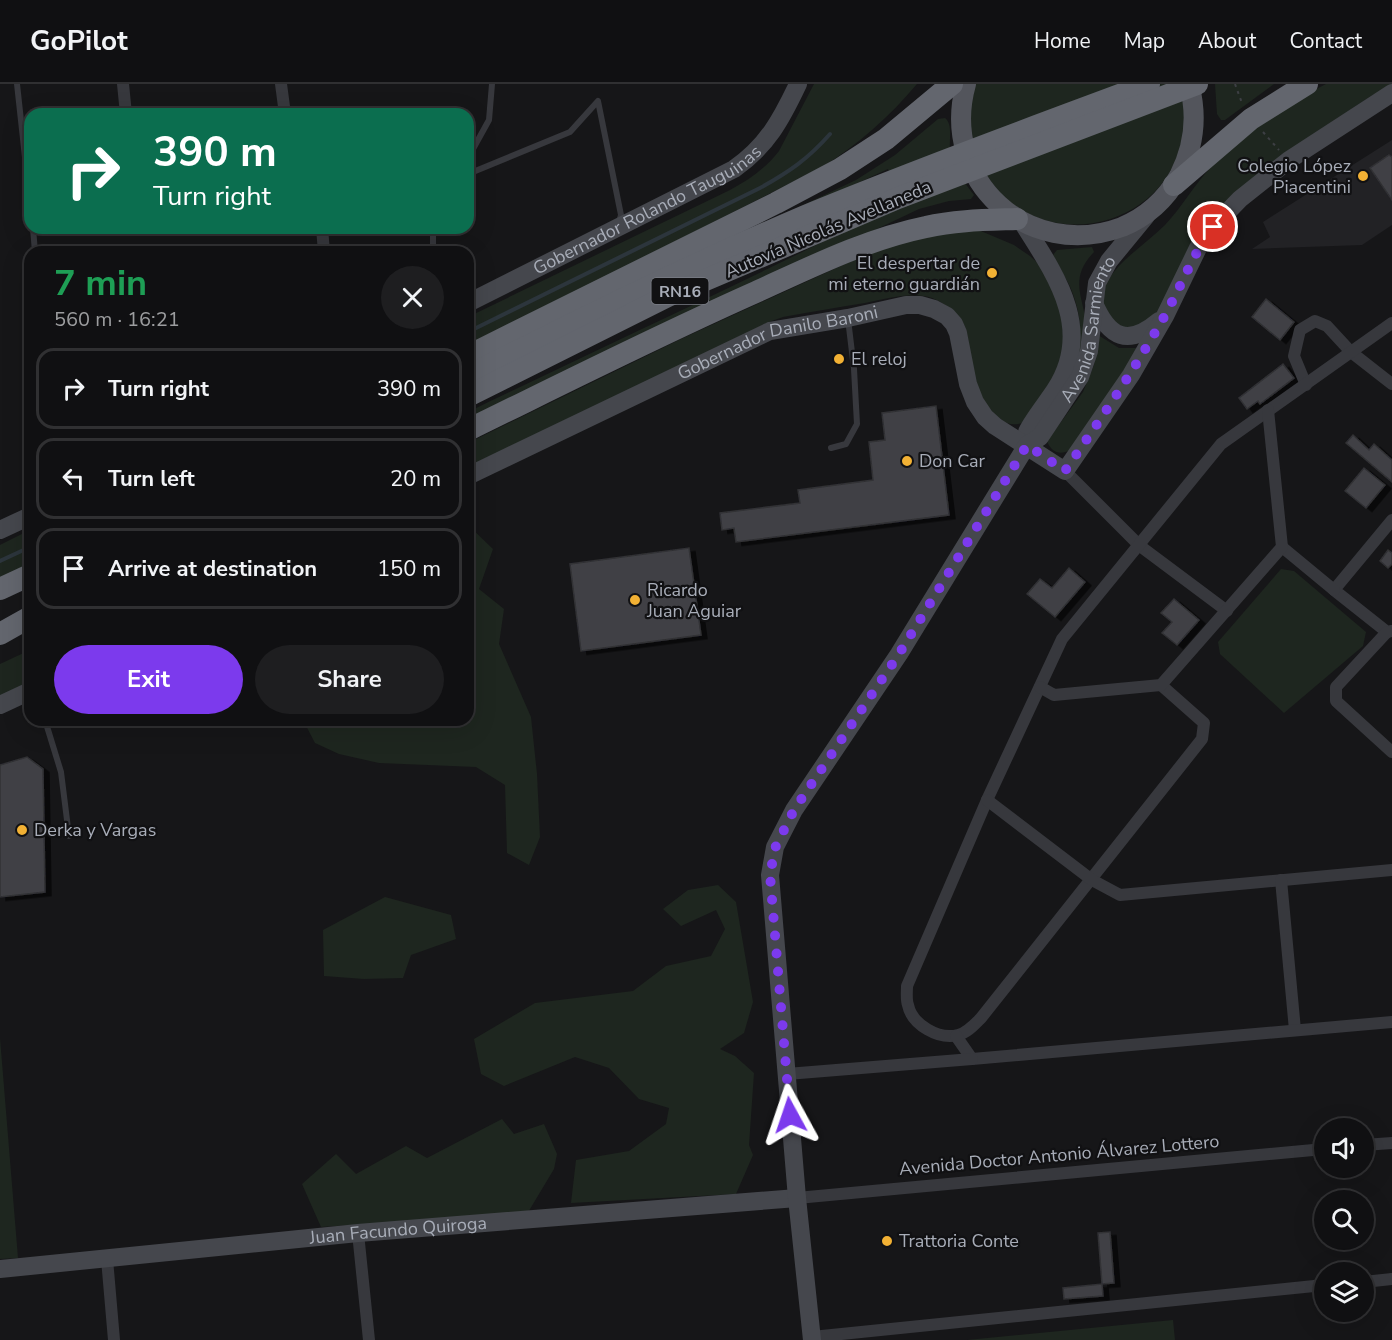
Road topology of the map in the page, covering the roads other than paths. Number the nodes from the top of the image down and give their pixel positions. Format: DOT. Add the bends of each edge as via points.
graph roads {
  1 [pos="17,84"];
  2 [pos="123,84"];
  3 [pos="280,84"];
  4 [pos="492,84"];
  5 [pos="798,84"];
  6 [pos="952,84"];
  7 [pos="966,84"];
  8 [pos="1149,84"];
  9 [pos="1189,84"];
  10 [pos="1197,84"];
  11 [pos="1307,84"];
  12 [pos="1392,93"];
  13 [pos="125,108"];
  14 [pos="284,108"];
  15 [pos="474,147"];
  16 [pos="24,148"];
  17 [pos="474,172"];
  18 [pos="1174,185"];
  19 [pos="895,189"];
  20 [pos="1149,211"];
  21 [pos="1020,221"];
  22 [pos="616,230"];
  23 [pos="474,300"];
  24 [pos="1093,303"];
  25 [pos="1165,316"];
  26 [pos="848,318"];
  27 [pos="1392,323"];
  28 [pos="1351,352"];
  29 [pos="474,353"];
  30 [pos="474,373"];
  31 [pos="1392,384"];
  32 [pos="1306,385"];
  33 [pos="474,393"];
  34 [pos="1268,410"];
  35 [pos="474,427"];
  36 [pos="1027,445"];
  37 [pos="831,448"];
  38 [pos="1065,471"];
  39 [pos="474,474"];
  40 [pos="24,519"];
  41 [pos="1392,520"];
  42 [pos="0,530"];
  43 [pos="1140,546"];
  44 [pos="1282,547"];
  45 [pos="24,577"];
  46 [pos="0,590"];
  47 [pos="1334,590"];
  48 [pos="24,594"];
  49 [pos="0,604"];
  50 [pos="1227,611"];
  51 [pos="24,620"];
  52 [pos="1389,631"];
  53 [pos="0,634"];
  54 [pos="24,637"];
  55 [pos="0,648"];
  56 [pos="1161,685"];
  57 [pos="1040,687"];
  58 [pos="24,694"];
  59 [pos="0,705"];
  60 [pos="47,726"];
  61 [pos="1392,752"];
  62 [pos="987,800"];
  63 [pos="69,836"];
  64 [pos="1392,870"];
  65 [pos="1092,880"];
  66 [pos="1281,880"];
  67 [pos="1392,1022"];
  68 [pos="1295,1030"];
  69 [pos="956,1036"];
  70 [pos="972,1059"];
  71 [pos="787,1074"];
  72 [pos="1392,1143"];
  73 [pos="1374,1144"];
  74 [pos="1314,1150"];
  75 [pos="797,1198"];
  76 [pos="358,1233"];
  77 [pos="107,1258"];
  78 [pos="0,1269"];
  79 [pos="1392,1279"];
  80 [pos="1374,1281"];
  81 [pos="1314,1287"];
  82 [pos="812,1339"];
  83 [pos="114,1340"];
  84 [pos="369,1340"];
  1 -- 16 [label="lane"];
  2 -- 13 [label="street"];
  3 -- 14 [label="street"];
  4 -- 15 [label="lane" via="489,120"];
  5 -- 22 [label="street, Gobernador Rolando Tauguinas" via="776,126 749,159"];
  6 -- 29 [label="highway" via="886,140 840,169"];
  7 -- 21 [label="main road" via="960,122 971,167 990,197"];
  8 -- 19 [label="highway, Autovía Nicolás Avellaneda / RN16"];
  9 -- 18 [label="main road" via="1194,102 1194,131 1187,160"];
  10 -- 19 [label="highway, Autovía Nicolás Avellaneda / RN16"];
  11 -- 18 [label="highway" via="1244,124"];
  12 -- 25 [label="street" via="1289,160 1240,199 1198,248"];
  17 -- 22 [label="lane" via="570,132 597,101 621,215"];
  18 -- 20 [label="main road"];
  19 -- 30 [label="highway, Autovía Nicolás Avellaneda / RN16" via="804,217 648,286"];
  19 -- 33 [label="highway, Autovía Nicolás Avellaneda / RN16"];
  20 -- 21 [label="main road" via="1130,223 1087,236 1054,233"];
  20 -- 24 [label="street, Avenida Sarmiento" via="1102,272"];
  21 -- 35 [label="highway" via="954,222 925,227 828,260"];
  21 -- 36 [label="street, Avenida Sarmiento" via="1059,282 1071,318 1072,338 1059,385 1027,430"];
  22 -- 23 [label="street, Gobernador Rolando Tauguinas"];
  24 -- 25 [label="street" via="1104,324 1125,337 1148,330"];
  24 -- 36 [label="street, Avenida Sarmiento" via="1089,351 1080,377 1040,437"];
  25 -- 38 [label="street" via="1131,375"];
  26 -- 36 [label="street, Gobernador Danilo Baroni" via="906,304 947,316 958,333 975,402 995,426"];
  26 -- 37 [label="lane" via="857,424 846,444"];
  26 -- 39 [label="street, Gobernador Danilo Baroni" via="770,331"];
  27 -- 28 [label="street"];
  28 -- 31 [label="street"];
  28 -- 32 [label="street"];
  28 -- 32 [label="street" via="1327,326 1315,321 1300,330 1294,356"];
  32 -- 34 [label="street"];
  34 -- 43 [label="street" via="1221,444"];
  34 -- 44 [label="street"];
  36 -- 38 [label="street, Gobernador Danilo Baroni"];
  36 -- 71 [label="street, Avenida Sarmiento" via="899,654 794,810 775,848 770,875"];
  38 -- 43 [label="street"];
  40 -- 42 [label="street"];
  41 -- 47 [label="street"];
  43 -- 50 [label="street"];
  43 -- 57 [label="street" via="1062,639"];
  44 -- 47 [label="street"];
  44 -- 50 [label="street"];
  45 -- 46 [label="highway"];
  47 -- 52 [label="street"];
  48 -- 49 [label="highway"];
  50 -- 56 [label="street"];
  51 -- 53 [label="highway"];
  52 -- 61 [label="street" via="1336,687 1336,701"];
  54 -- 55 [label="highway"];
  56 -- 57 [label="street" via="1054,695"];
  56 -- 65 [label="street" via="1204,723 1202,739"];
  57 -- 62 [label="street"];
  58 -- 59 [label="street"];
  60 -- 63 [label="lane" via="61,772"];
  62 -- 65 [label="street"];
  62 -- 69 [label="street" via="907,986 908,1006 915,1020 926,1029"];
  64 -- 66 [label="street"];
  65 -- 66 [label="street" via="1120,895"];
  65 -- 69 [label="street" via="981,1018"];
  66 -- 68 [label="street"];
  67 -- 68 [label="street"];
  68 -- 70 [label="street"];
  69 -- 70 [label="street"];
  70 -- 71 [label="street"];
  71 -- 75 [label="street, Avenida Sarmiento"];
  72 -- 73 [label="street"];
  74 -- 75 [label="street, Avenida Doctor Antonio Álvarez Lottero"];
  75 -- 76 [label="street, Juan Facundo Quiroga"];
  75 -- 82 [label="street, Avenida Sarmiento"];
  76 -- 77 [label="street, Juan Facundo Quiroga"];
  76 -- 84 [label="street"];
  77 -- 78 [label="street, Juan Facundo Quiroga"];
  77 -- 83 [label="street"];
  79 -- 80 [label="street"];
  81 -- 82 [label="street"];
}
